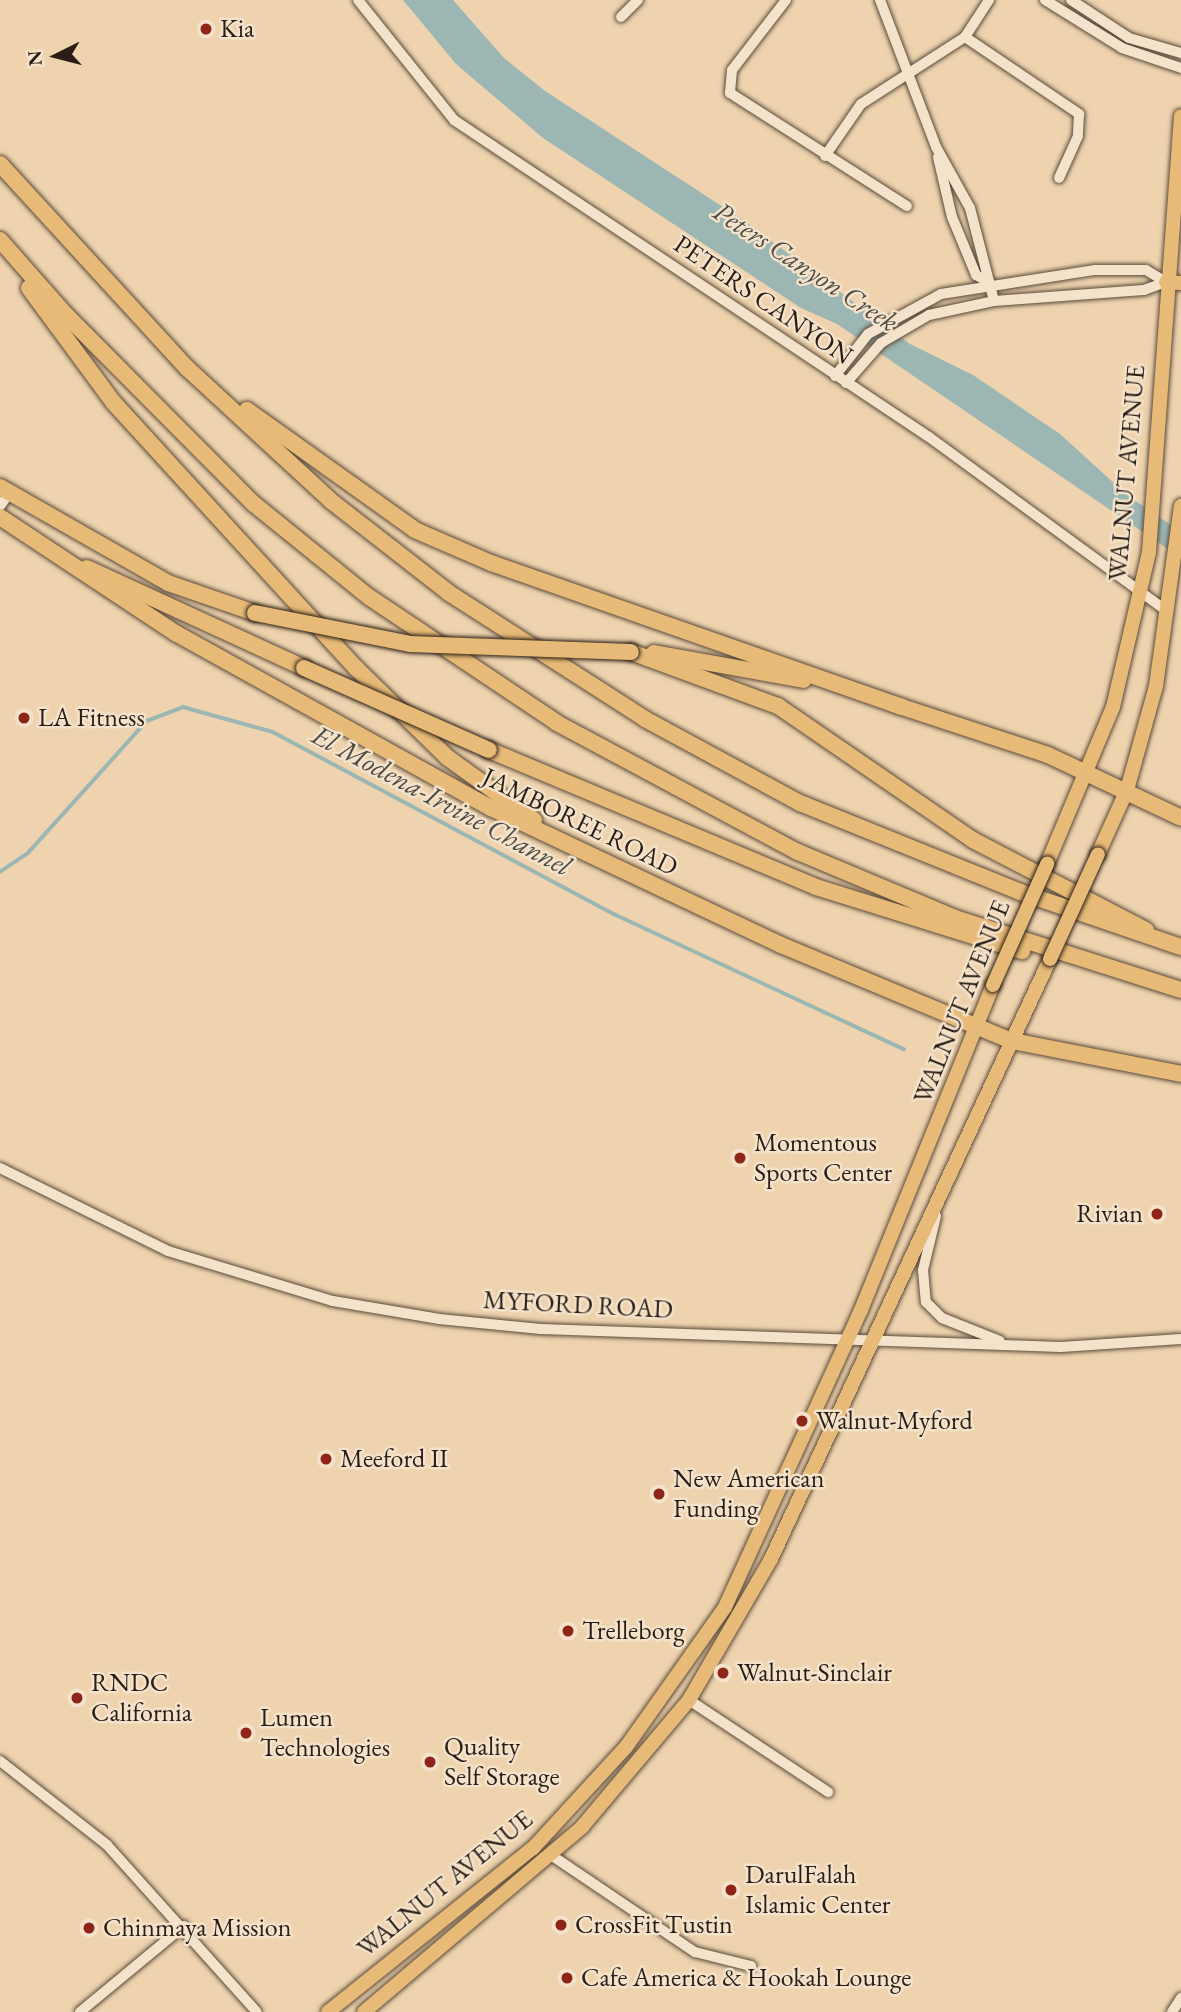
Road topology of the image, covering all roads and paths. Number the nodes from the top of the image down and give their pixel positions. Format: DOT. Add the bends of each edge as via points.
graph roads {
  1 [pos="358,0"];
  2 [pos="638,0"];
  3 [pos="786,0"];
  4 [pos="880,0"];
  5 [pos="989,0"];
  6 [pos="1071,0"];
  7 [pos="1052,2"];
  8 [pos="621,17"];
  9 [pos="965,37"];
  10 [pos="1181,53"];
  11 [pos="1181,68"];
  12 [pos="908,72"];
  13 [pos="1181,116"];
  14 [pos="936,147"];
  15 [pos="825,156"];
  16 [pos="0,164"];
  17 [pos="1059,178"];
  18 [pos="967,203"];
  19 [pos="907,206"];
  20 [pos="951,212"];
  21 [pos="0,240"];
  22 [pos="990,283"];
  23 [pos="1174,283"];
  24 [pos="994,301"];
  25 [pos="153,333"];
  26 [pos="835,376"];
  27 [pos="846,383"];
  28 [pos="3,496"];
  29 [pos="1181,506"];
  30 [pos="0,517"];
  31 [pos="1180,517"];
  32 [pos="51,550"];
  33 [pos="1142,593"];
  34 [pos="1168,612"];
  35 [pos="631,652"];
  36 [pos="903,707"];
  37 [pos="1087,772"];
  38 [pos="1126,790"];
  39 [pos="1181,818"];
  40 [pos="577,849"];
  41 [pos="1162,941"];
  42 [pos="1181,947"];
  43 [pos="1158,983"];
  44 [pos="1181,990"];
  45 [pos="976,1029"];
  46 [pos="1012,1041"];
  47 [pos="1178,1075"];
  48 [pos="0,1168"];
  49 [pos="950,1170"];
  50 [pos="1181,1339"];
  51 [pos="848,1340"];
  52 [pos="870,1341"];
  53 [pos="1009,1344"];
  54 [pos="689,1700"];
  55 [pos="0,1761"];
  56 [pos="828,1792"];
  57 [pos="551,1855"];
  58 [pos="184,1926"];
  59 [pos="751,1966"];
  60 [pos="1181,1998"];
  61 [pos="80,2012"];
  62 [pos="257,2012"];
  63 [pos="328,2012"];
  64 [pos="364,2012"];
  65 [pos="1172,2012"];
  1 -- 26 [label="street, PETERS CANYON" via="454,120"];
  2 -- 8 [label="street"];
  3 -- 15 [label="street" via="732,71 727,88"];
  4 -- 12 [label="street"];
  5 -- 9 [label="street"];
  6 -- 10 [label="street" via="1129,38"];
  7 -- 11 [label="street" via="1130,53"];
  9 -- 12 [label="street"];
  9 -- 17 [label="street" via="1079,114 1078,136"];
  12 -- 14 [label="street"];
  12 -- 15 [label="street" via="861,104"];
  13 -- 23 [label="main road, WALNUT AVENUE"];
  14 -- 18 [label="street"];
  14 -- 20 [label="street"];
  15 -- 19 [label="street"];
  16 -- 25 [label="highway"];
  18 -- 20 [label="street"];
  18 -- 22 [label="street"];
  20 -- 22 [label="street" via="976,275"];
  21 -- 40 [label="highway" via="113,402 356,669 449,758"];
  21 -- 43 [label="highway" via="66,316 254,504 369,597 487,678 625,764 798,852 955,918"];
  22 -- 23 [label="street" via="1095,270 1146,270"];
  22 -- 24 [label="street"];
  22 -- 26 [label="street" via="942,294 896,315 851,353"];
  23 -- 24 [label="street" via="1143,290"];
  23 -- 33 [label="main road, WALNUT AVENUE"];
  24 -- 27 [label="street" via="910,324 862,360"];
  25 -- 36 [label="highway" via="290,446 415,530 491,563"];
  25 -- 41 [label="highway" via="331,501 449,593 645,719 832,817 1020,892"];
  26 -- 27 [label="street, PETERS CANYON"];
  27 -- 33 [label="street, PETERS CANYON"];
  28 -- 35 [label="highway, bridge" via="168,583 255,613 410,643"];
  29 -- 31 [label="main road, WALNUT AVENUE"];
  30 -- 32 [label="highway, JAMBOREE ROAD"];
  31 -- 34 [label="main road, WALNUT AVENUE"];
  32 -- 40 [label="highway, JAMBOREE ROAD" via="177,634"];
  32 -- 43 [label="highway, bridge" via="489,750 816,887 1002,946"];
  33 -- 34 [label="street, PETERS CANYON"];
  33 -- 37 [label="main road, WALNUT AVENUE" via="1113,707"];
  34 -- 38 [label="main road, WALNUT AVENUE"];
  35 -- 36 [label="highway" via="691,656"];
  35 -- 41 [label="highway" via="778,706 951,827"];
  36 -- 37 [label="highway"];
  37 -- 38 [label="highway"];
  37 -- 45 [label="main road, WALNUT AVENUE, bridge"];
  38 -- 39 [label="highway"];
  38 -- 46 [label="main road, WALNUT AVENUE, bridge"];
  40 -- 45 [label="highway, JAMBOREE ROAD" via="864,985"];
  41 -- 42 [label="highway"];
  43 -- 44 [label="highway"];
  45 -- 46 [label="highway, JAMBOREE ROAD"];
  45 -- 51 [label="main road, WALNUT AVENUE"];
  46 -- 47 [label="highway, JAMBOREE ROAD"];
  46 -- 49 [label="main road, WALNUT AVENUE"];
  48 -- 51 [label="street, MYFORD ROAD" via="168,1251 333,1301 541,1329"];
  49 -- 52 [label="main road, WALNUT AVENUE"];
  49 -- 53 [label="street" via="928,1244 926,1302 955,1325"];
  50 -- 53 [label="street, MYFORD ROAD" via="1097,1348"];
  51 -- 52 [label="street, MYFORD ROAD"];
  51 -- 63 [label="main road, WALNUT AVENUE" via="756,1551 666,1696 533,1848"];
  52 -- 53 [label="street, MYFORD ROAD"];
  52 -- 54 [label="main road, WALNUT AVENUE" via="771,1559"];
  54 -- 56 [label="street"];
  54 -- 57 [label="main road, WALNUT AVENUE" via="613,1796"];
  55 -- 58 [label="street" via="98,1837"];
  57 -- 59 [label="street" via="695,1952"];
  57 -- 64 [label="main road, WALNUT AVENUE"];
  58 -- 61 [label="street"];
  58 -- 62 [label="street"];
  60 -- 65 [label="street"];
}
